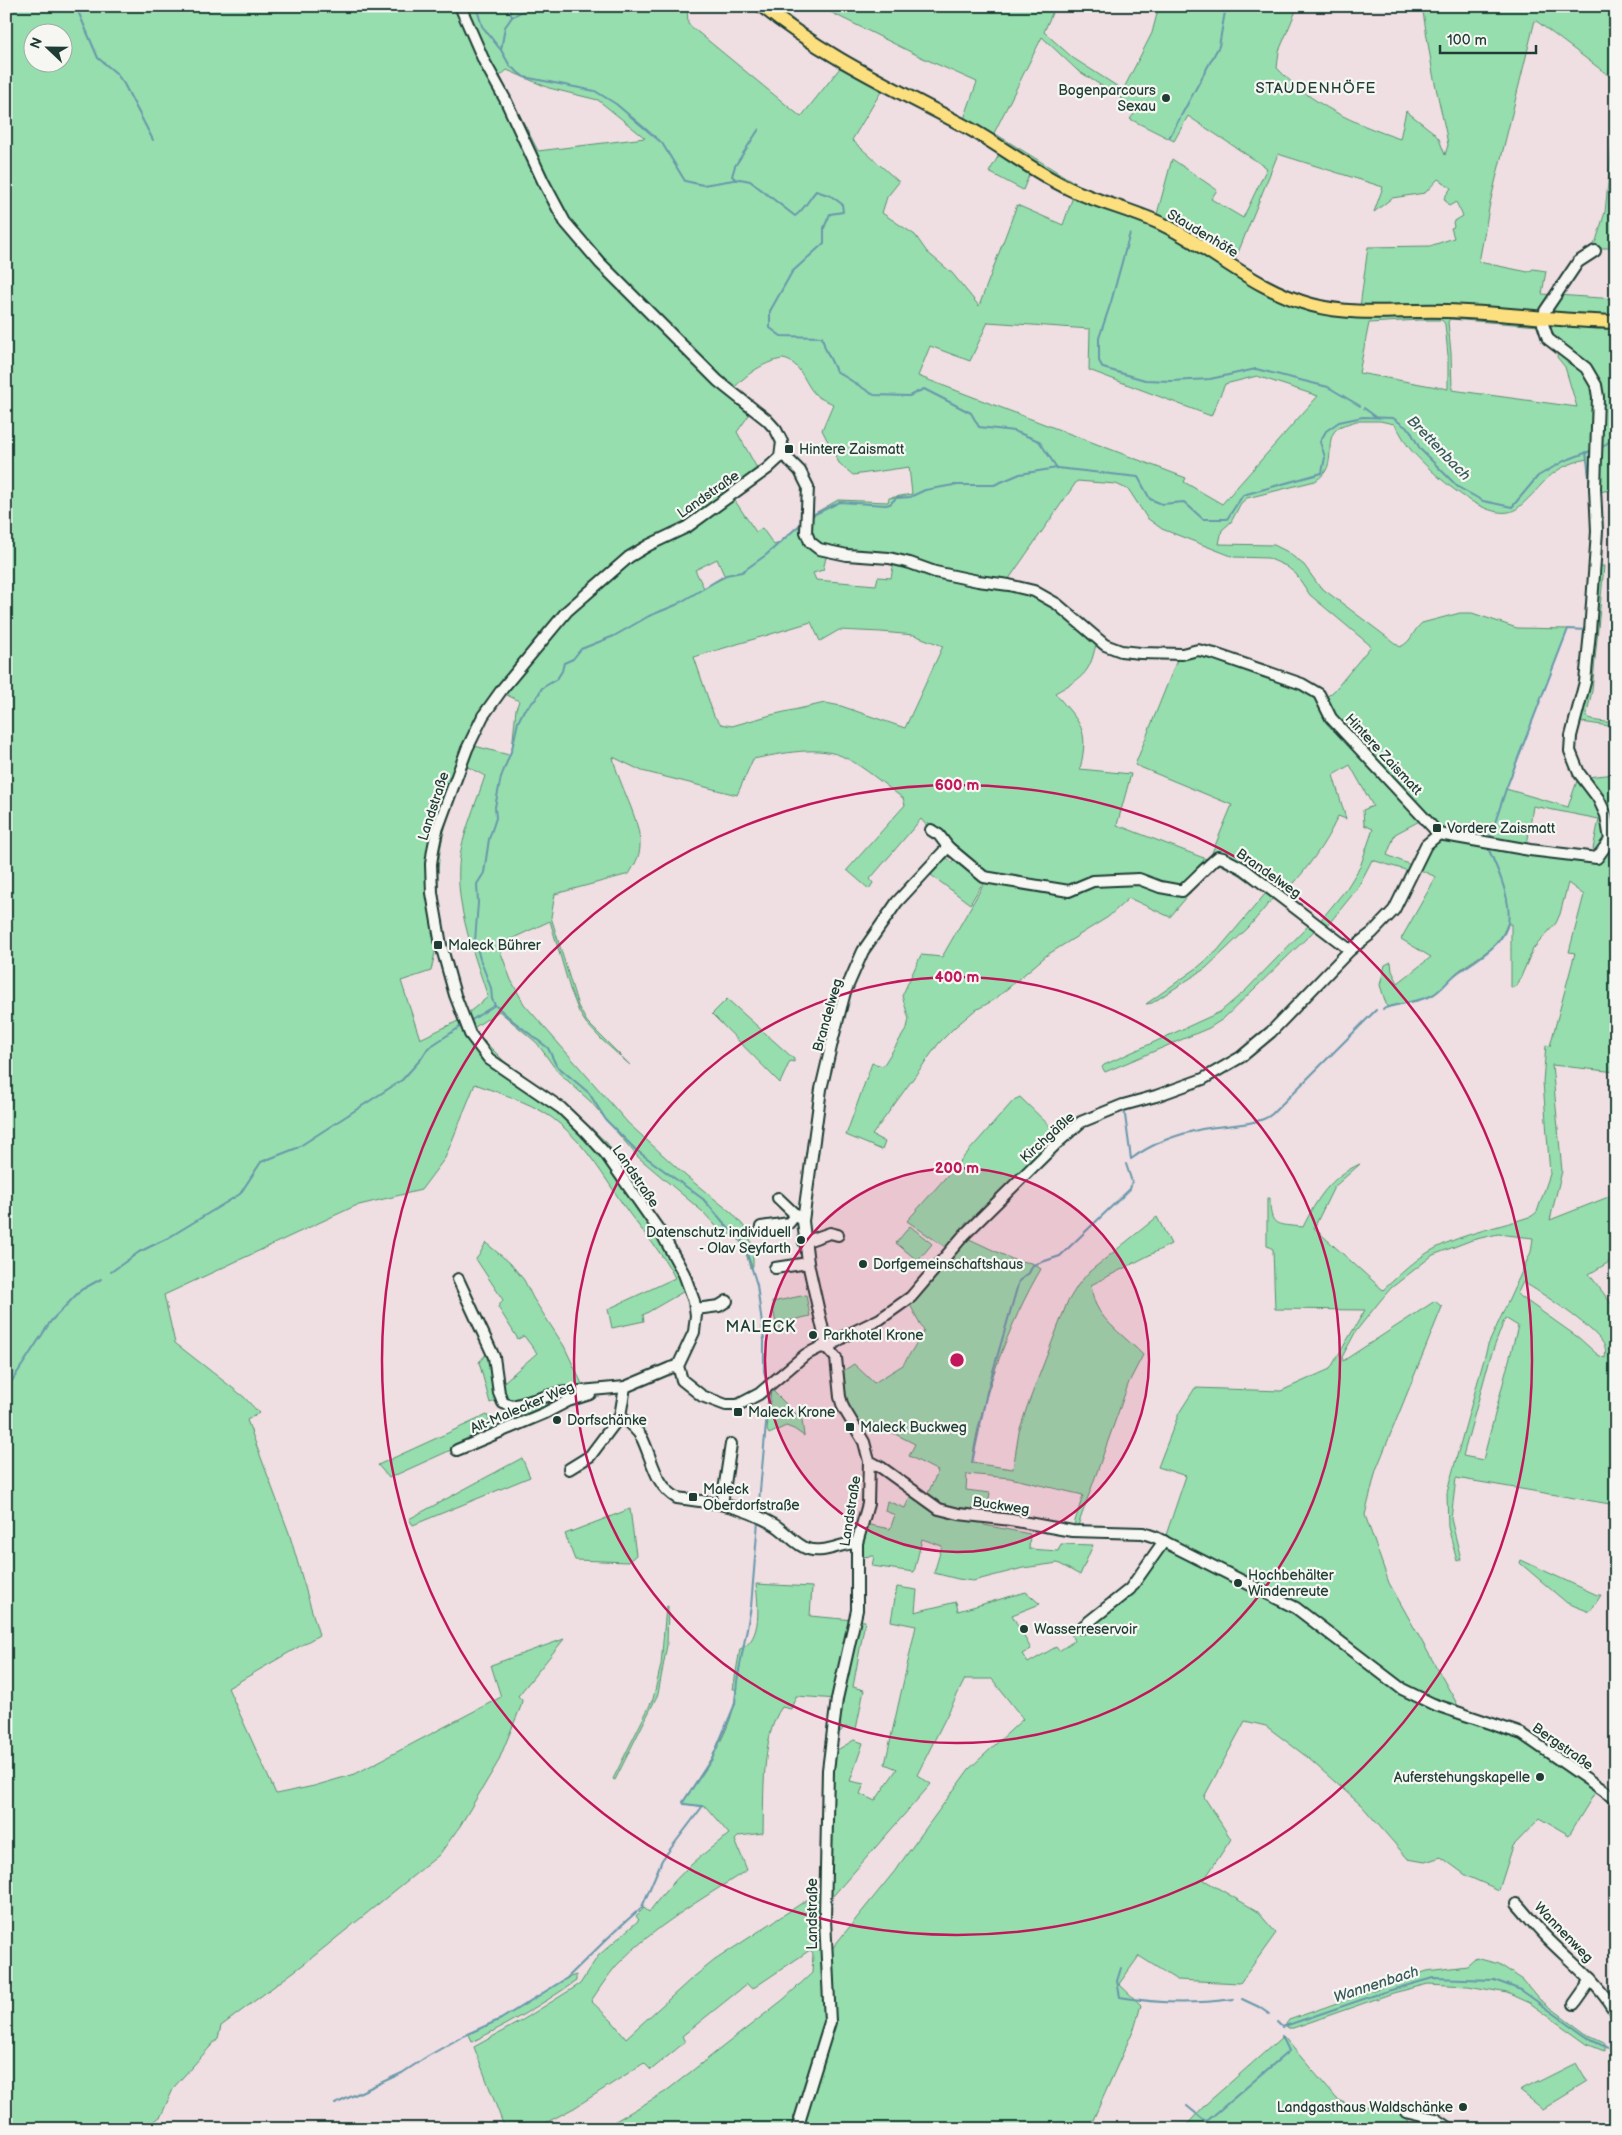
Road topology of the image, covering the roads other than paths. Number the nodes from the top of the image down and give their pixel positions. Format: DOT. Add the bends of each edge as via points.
graph roads {
  1 [pos="460,6"];
  2 [pos="762,6"];
  3 [pos="1595,251"];
  4 [pos="1544,319"];
  5 [pos="1616,322"];
  6 [pos="782,453"];
  7 [pos="931,830"];
  8 [pos="1439,834"];
  9 [pos="948,847"];
  10 [pos="1350,950"];
  11 [pos="778,1198"];
  12 [pos="799,1217"];
  13 [pos="762,1227"];
  14 [pos="838,1235"];
  15 [pos="804,1242"];
  16 [pos="808,1263"];
  17 [pos="775,1268"];
  18 [pos="458,1279"];
  19 [pos="727,1301"];
  20 [pos="696,1309"];
  21 [pos="827,1348"];
  22 [pos="678,1366"];
  23 [pos="625,1387"];
  24 [pos="597,1389"];
  25 [pos="620,1416"];
  26 [pos="731,1444"];
  27 [pos="457,1450"];
  28 [pos="869,1461"];
  29 [pos="570,1469"];
  30 [pos="722,1504"];
  31 [pos="1164,1540"];
  32 [pos="857,1543"];
  33 [pos="1081,1628"];
  34 [pos="1616,1799"];
  35 [pos="1517,1904"];
  36 [pos="1592,1980"];
  37 [pos="1574,2004"];
  38 [pos="1616,2014"];
  39 [pos="1406,2112"];
  40 [pos="797,2129"];
  41 [pos="1451,2129"];
  1 -- 6 [label="street, Hintere Zaismatt" via="565,222 600,263 733,393 767,420 782,442"];
  2 -- 4 [label="main road, Staudenhöfe" via="829,54 985,138 1053,181 1161,224 1280,295 1313,306 1350,312 1445,310"];
  3 -- 4 [label="street" via="1578,262 1545,311"];
  4 -- 5 [label="main road, Staudenhöfe"];
  4 -- 8 [label="street" via="1548,339 1586,368 1596,385 1598,397 1597,531 1590,632 1585,682 1570,751 1576,769 1598,798 1606,815 1610,840 1597,858"];
  6 -- 8 [label="street, Hintere Zaismatt" via="800,471 808,487 806,532 810,542 819,549 889,558 935,572 1034,592 1057,604 1105,645 1121,651 1182,654 1198,650 1302,684 1320,694 1331,718"];
  6 -- 20 [label="street, Landstraße" via="767,469 687,527 629,557 566,611 484,716 467,749 442,817 431,864 432,893 441,945 454,994 470,1034 489,1059 561,1108 605,1153 674,1255"];
  7 -- 9 [label="street, Brandelweg"];
  8 -- 10 [label="street" via="1426,845 1394,910"];
  9 -- 10 [label="street, Brandelweg" via="984,877 1069,891 1094,881 1139,879 1182,891 1218,857 1223,858 1244,870"];
  9 -- 12 [label="street, Brandelweg" via="897,902 863,951 845,992 821,1089"];
  10 -- 21 [label="street, Kirchgäßle" via="1272,1032 1241,1057 1203,1079 1082,1122 964,1235 911,1297 880,1319"];
  11 -- 12 [label="street"];
  12 -- 13 [label="street" via="789,1223"];
  12 -- 15 [label="street, Brandelweg"];
  14 -- 15 [label="street" via="830,1233"];
  15 -- 16 [label="street, Brandelweg"];
  16 -- 17 [label="street"];
  16 -- 21 [label="street, Brandelweg"];
  18 -- 24 [label="street, Alt-Malecker Weg" via="494,1357 503,1402 513,1406 558,1393"];
  19 -- 20 [label="street" via="719,1306"];
  20 -- 22 [label="street, Landstraße" via="694,1332"];
  21 -- 22 [label="street" via="813,1350 759,1394 738,1405 726,1405 702,1396 682,1380"];
  21 -- 28 [label="street, Landstraße" via="836,1358 843,1407 864,1442"];
  22 -- 23 [label="street, Alt-Malecker Weg"];
  23 -- 24 [label="street, Alt-Malecker Weg"];
  23 -- 25 [label="street"];
  24 -- 27 [label="street, Alt-Malecker Weg" via="546,1414"];
  25 -- 29 [label="street" via="590,1456"];
  25 -- 30 [label="street" via="642,1438 658,1478 670,1494 677,1498"];
  26 -- 30 [label="street"];
  28 -- 31 [label="street, Buckweg" via="939,1509 1072,1531 1143,1533"];
  28 -- 32 [label="street, Landstraße" via="868,1504"];
  30 -- 32 [label="street" via="775,1525 805,1548 829,1549"];
  31 -- 33 [label="street" via="1130,1589"];
  31 -- 34 [label="street, Bergstraße" via="1296,1608 1402,1689 1433,1704 1522,1734"];
  32 -- 40 [label="street, Landstraße" via="857,1610 837,1699 828,1770 825,1919 830,2022"];
  35 -- 36 [label="street, Wannenweg" via="1545,1936"];
  36 -- 37 [label="street, Wannenweg"];
  36 -- 38 [label="street, Wannenweg"];
  39 -- 41 [label="street" via="1436,2119"];
}
